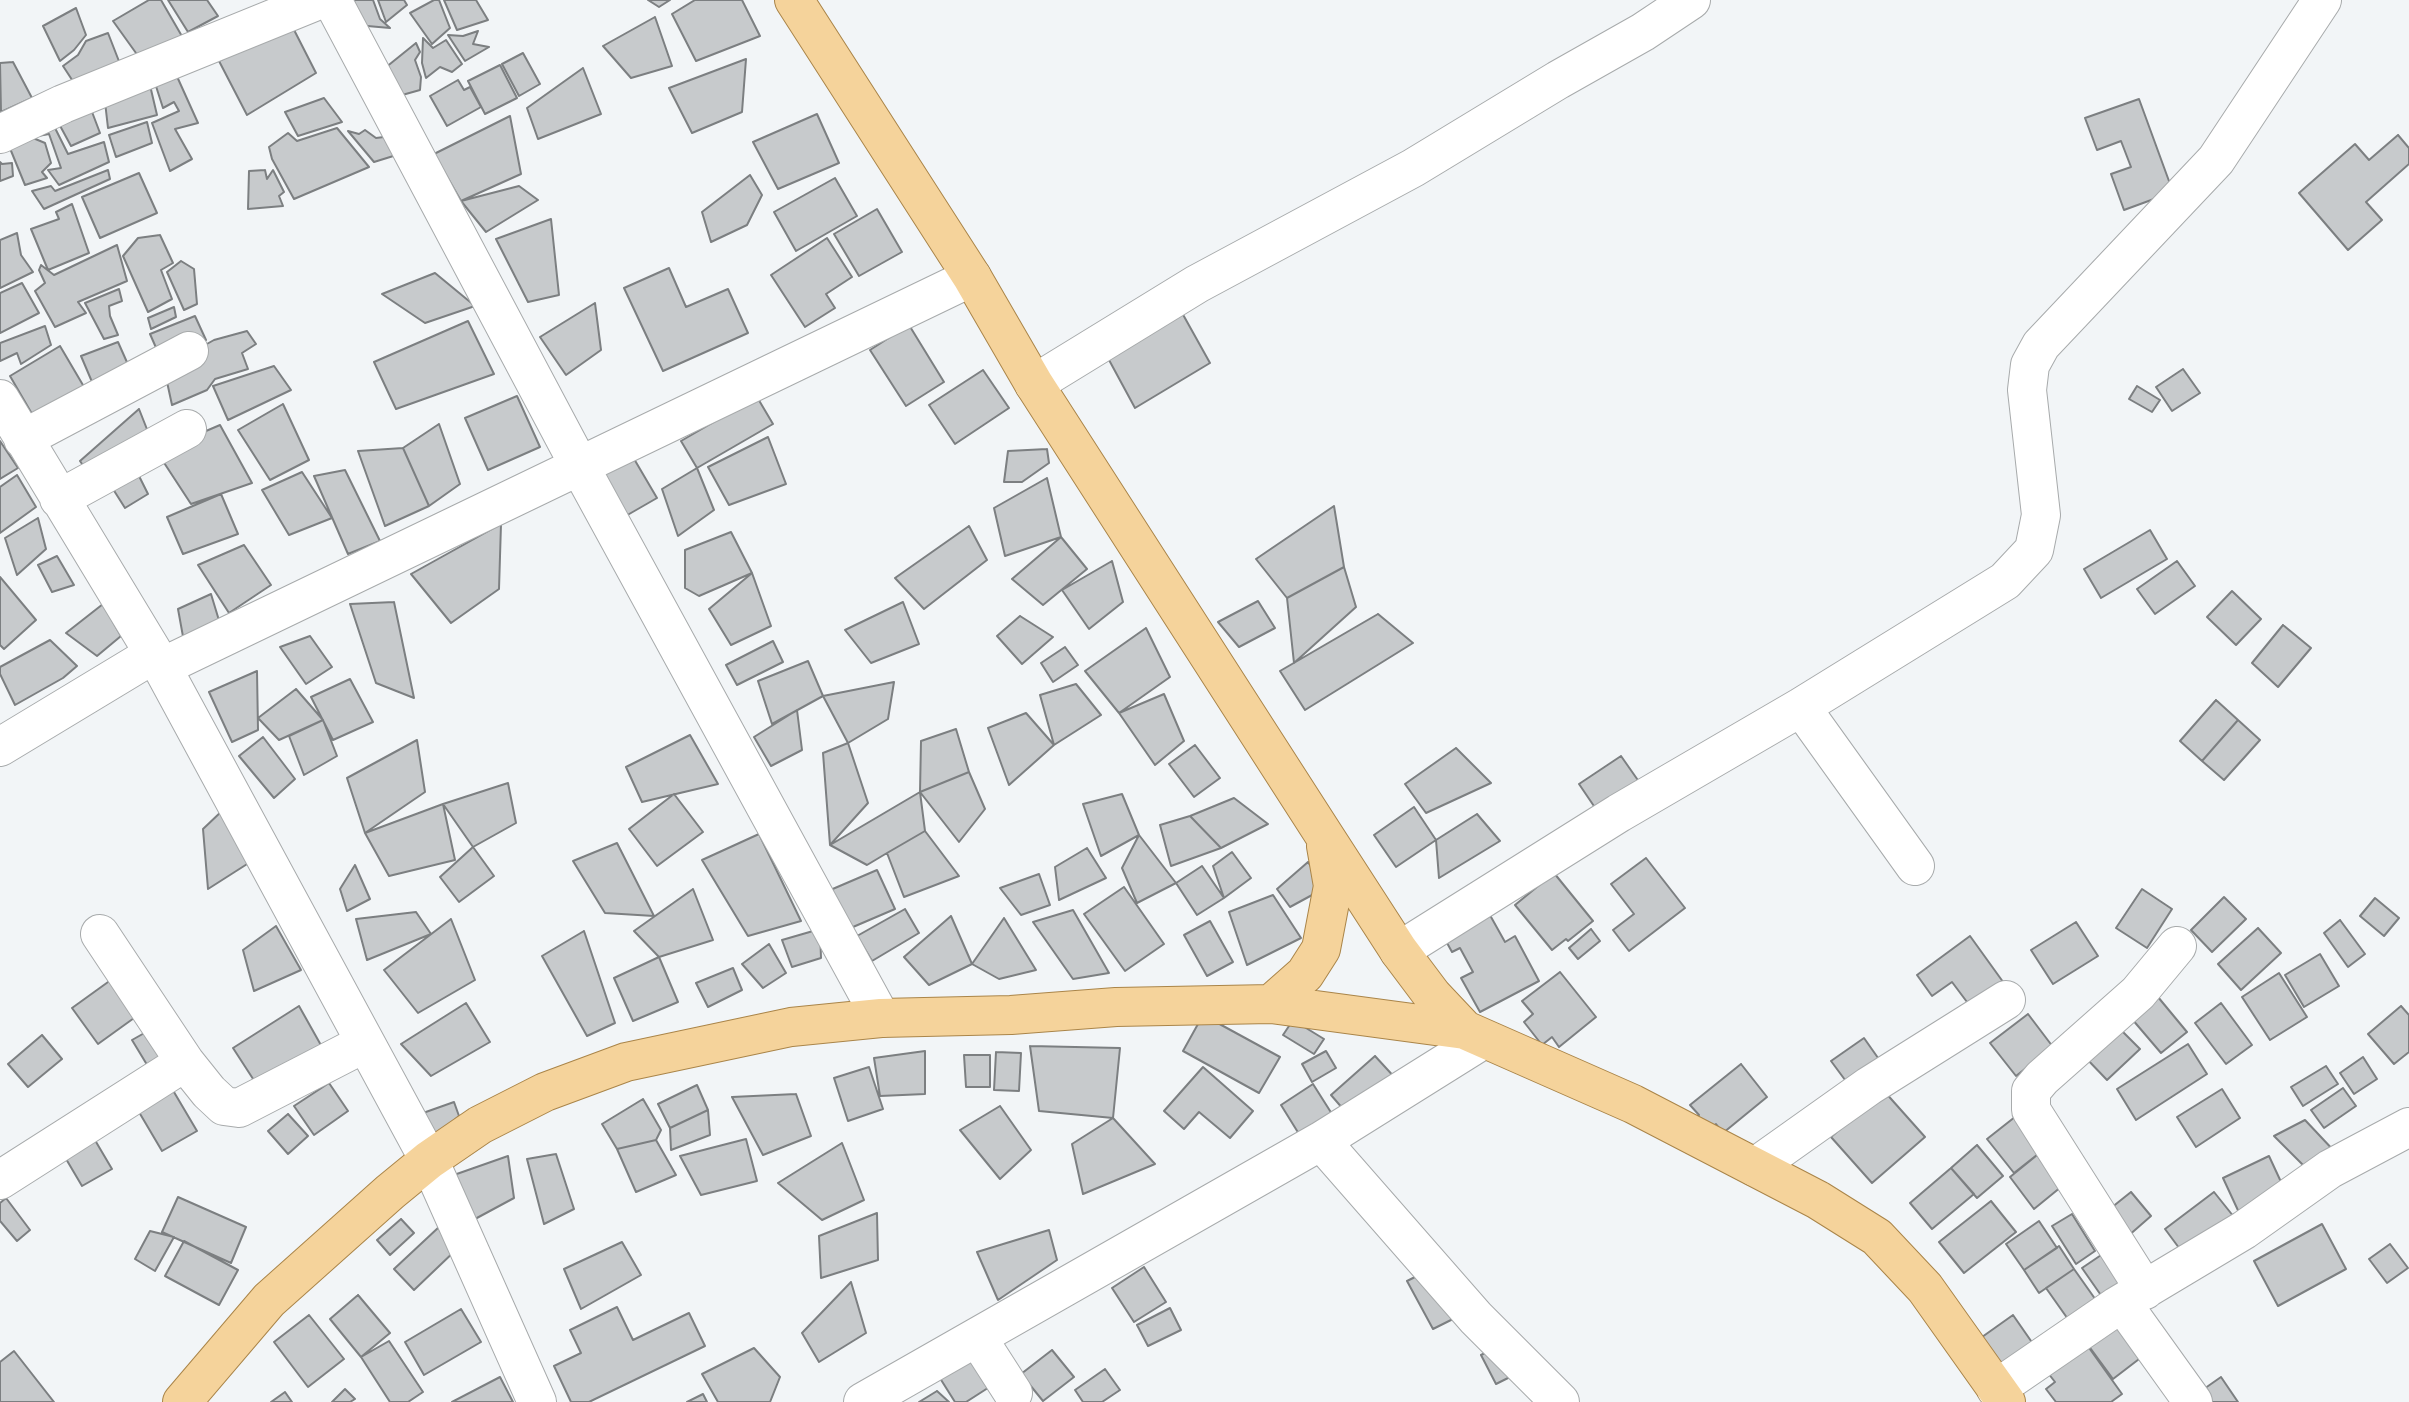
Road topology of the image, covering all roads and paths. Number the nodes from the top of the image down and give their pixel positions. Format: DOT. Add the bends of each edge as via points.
graph roads {
  1 [pos="319,0"];
  2 [pos="332,0"];
  3 [pos="794,0"];
  4 [pos="1691,0"];
  5 [pos="2322,0"];
  6 [pos="0,134"];
  7 [pos="972,277"];
  8 [pos="189,351"];
  9 [pos="1034,384"];
  10 [pos="0,399"];
  11 [pos="187,429"];
  12 [pos="23,439"];
  13 [pos="580,467"];
  14 [pos="59,499"];
  15 [pos="158,661"];
  16 [pos="1801,707"];
  17 [pos="0,747"];
  18 [pos="1324,835"];
  19 [pos="1915,866"];
  20 [pos="100,934"];
  21 [pos="2177,946"];
  22 [pos="1399,951"];
  23 [pos="2006,1000"];
  24 [pos="1271,1004"];
  25 [pos="881,1018"];
  26 [pos="1475,1034"];
  27 [pos="365,1043"];
  28 [pos="185,1062"];
  29 [pos="2409,1126"];
  30 [pos="1321,1141"];
  31 [pos="429,1160"];
  32 [pos="1755,1167"];
  33 [pos="0,1180"];
  34 [pos="2133,1296"];
  35 [pos="977,1337"];
  36 [pos="1013,1393"];
  37 [pos="2001,1395"];
  38 [pos="886,1396"];
  39 [pos="185,1400"];
  40 [pos="537,1402"];
  41 [pos="1560,1402"];
  42 [pos="2193,1402"];
  1 -- 6 [label="street"];
  2 -- 13 [label="street"];
  3 -- 7 [label="main road"];
  4 -- 9 [label="street" via="1413,168 1197,284"];
  5 -- 16 [label="street" via="2216,160 2041,345 2030,365 2027,390 2041,515 2034,550 2005,581"];
  7 -- 9 [label="main road"];
  7 -- 13 [label="street"];
  8 -- 12 [label="street"];
  9 -- 18 [label="main road"];
  10 -- 12 [label="street"];
  11 -- 14 [label="street"];
  12 -- 14 [label="street"];
  13 -- 15 [label="street"];
  13 -- 25 [label="street"];
  14 -- 15 [label="street"];
  15 -- 17 [label="street"];
  15 -- 27 [label="street"];
  16 -- 19 [label="street"];
  16 -- 22 [label="street" via="1619,813"];
  18 -- 22 [label="main road"];
  18 -- 24 [label="main road" via="1333,886 1321,949 1305,974"];
  20 -- 28 [label="street"];
  21 -- 34 [label="street" via="2138,993 2031,1091 2031,1110"];
  22 -- 26 [label="main road" via="1432,995"];
  23 -- 32 [label="street" via="1869,1086"];
  24 -- 25 [label="main road"];
  24 -- 26 [label="main road"];
  25 -- 31 [label="main road" via="791,1027 626,1062 545,1092 480,1125"];
  26 -- 30 [label="street"];
  26 -- 32 [label="main road" via="1633,1104"];
  27 -- 28 [label="street" via="239,1108 224,1106"];
  27 -- 31 [label="street"];
  28 -- 33 [label="street"];
  29 -- 34 [label="street" via="2330,1169 2244,1230"];
  30 -- 35 [label="street"];
  30 -- 41 [label="street" via="1476,1318"];
  31 -- 39 [label="main road" via="269,1300"];
  31 -- 40 [label="street"];
  32 -- 37 [label="main road" via="1877,1237 1926,1288"];
  34 -- 37 [label="street"];
  34 -- 42 [label="street"];
  35 -- 36 [label="street"];
  35 -- 38 [label="street"];
}
